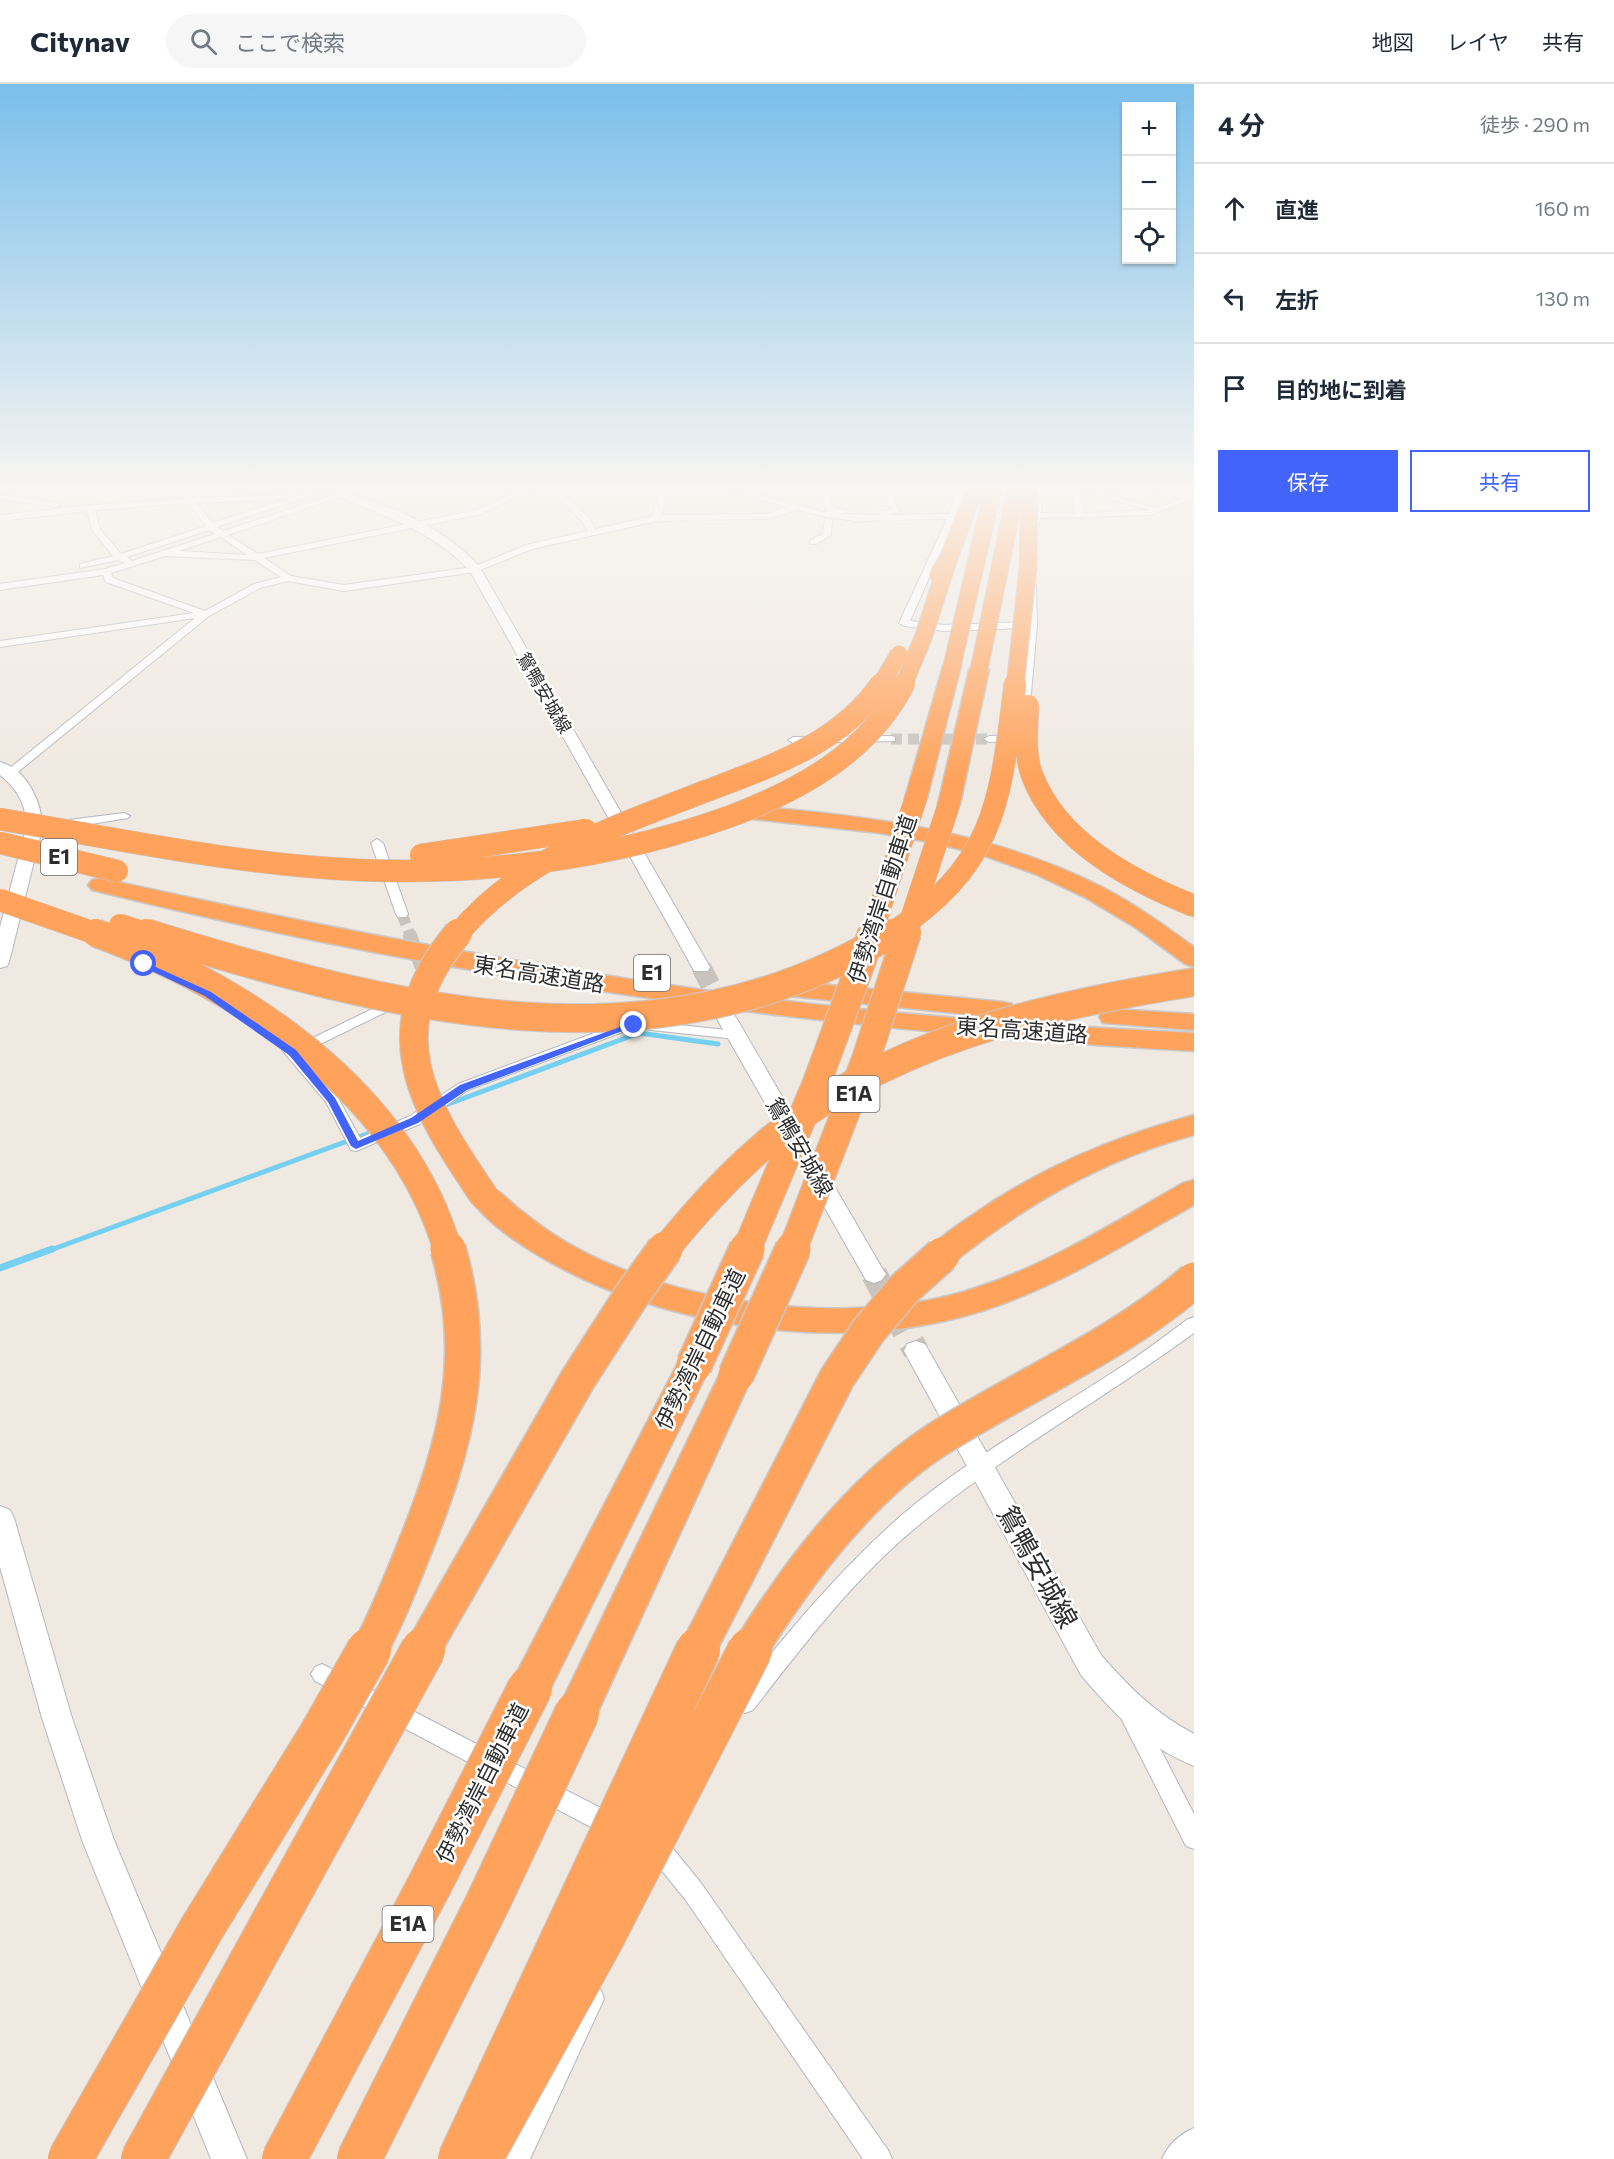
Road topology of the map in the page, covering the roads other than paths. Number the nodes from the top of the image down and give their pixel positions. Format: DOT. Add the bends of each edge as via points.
graph roads {
  1 [pos="126,586"];
  2 [pos="258,586"];
  3 [pos="332,586"];
  4 [pos="359,586"];
  5 [pos="485,586"];
  6 [pos="921,586"];
  7 [pos="932,586"];
  8 [pos="939,586"];
  9 [pos="971,586"];
  10 [pos="996,586"];
  11 [pos="1029,586"];
  12 [pos="1031,586"];
  13 [pos="206,614"];
  14 [pos="1028,620"];
  15 [pos="0,644"];
  16 [pos="1022,738"];
  17 [pos="989,739"];
  18 [pos="794,740"];
  19 [pos="891,740"];
  20 [pos="4,771"];
  21 [pos="124,816"];
  22 [pos="0,819"];
  23 [pos="34,829"];
  24 [pos="0,843"];
  25 [pos="377,843"];
  26 [pos="153,844"];
  27 [pos="0,862"];
  28 [pos="109,878"];
  29 [pos="0,888"];
  30 [pos="1194,894"];
  31 [pos="1194,906"];
  32 [pos="4,909"];
  33 [pos="402,914"];
  34 [pos="1194,959"];
  35 [pos="0,962"];
  36 [pos="701,967"];
  37 [pos="1194,982"];
  38 [pos="420,985"];
  39 [pos="1194,1022"];
  40 [pos="732,1027"];
  41 [pos="1194,1042"];
  42 [pos="292,1053"];
  43 [pos="1194,1125"];
  44 [pos="1194,1191"];
  45 [pos="874,1274"];
  46 [pos="1194,1280"];
  47 [pos="1194,1324"];
  48 [pos="916,1351"];
  49 [pos="981,1465"];
  50 [pos="0,1518"];
  51 [pos="322,1674"];
  52 [pos="1125,1704"];
  53 [pos="1194,1751"];
  54 [pos="1194,1838"];
  55 [pos="662,1853"];
  56 [pos="1194,2140"];
  57 [pos="70,2159"];
  58 [pos="143,2159"];
  59 [pos="229,2159"];
  60 [pos="284,2159"];
  61 [pos="359,2159"];
  62 [pos="460,2159"];
  63 [pos="480,2159"];
  64 [pos="516,2159"];
  65 [pos="879,2159"];
  66 [pos="1175,2159"];
  1 -- 13 [label="street"];
  2 -- 13 [label="street"];
  3 -- 4 [label="street"];
  5 -- 36 [label="main road, 鴛鴨安城線"];
  6 -- 14 [label="street" via="904,623 944,628"];
  7 -- 44 [label="highway, bridge" via="888,674 861,710 845,724 764,770 642,816 553,856 500,890 456,933 422,988 412,1032 423,1090 435,1118 484,1196 548,1246 625,1283 741,1312 847,1320 918,1315 961,1306 1001,1293 1071,1260"];
  8 -- 26 [label="highway, bridge" via="908,675 888,711 867,736 811,778 778,796 654,842 606,853 465,870 307,866"];
  9 -- 60 [label="highway, 伊勢湾岸自動車道 / E1A, bridge" via="916,798 887,891 810,1101 750,1245 694,1365 530,1688"];
  10 -- 61 [label="highway, 伊勢湾岸自動車道 / E1A, bridge" via="950,804 928,876 863,1070 789,1259 488,1902"];
  11 -- 14 [label="highway, bridge"];
  12 -- 14 [label="street"];
  13 -- 15 [label="street"];
  13 -- 20 [label="street"];
  14 -- 16 [label="street"];
  14 -- 29 [label="highway, bridge" via="995,810 964,868 941,895 894,932 844,960 751,994 646,1016 588,1020 452,1009 292,977"];
  14 -- 31 [label="highway, bridge" via="1027,750 1041,793 1069,830 1089,848 1147,884"];
  16 -- 17 [label="street"];
  16 -- 30 [label="street" via="1030,779 1060,827 1114,868"];
  18 -- 19 [label="street"];
  20 -- 23 [label="main road" via="28,795 36,813"];
  21 -- 23 [label="street"];
  22 -- 26 [label="highway, bridge"];
  23 -- 32 [label="main road"];
  24 -- 28 [label="highway, 東名高速道路 / E1, bridge"];
  25 -- 33 [label="street"];
  26 -- 34 [label="highway, bridge" via="349,859 402,857 640,822 761,814 846,821 954,839 1015,859 1073,882 1140,917"];
  27 -- 28 [label="highway, 東名高速道路 / E1"];
  28 -- 39 [label="highway, 東名高速道路 / E1" via="217,894 400,931 731,984 962,1006"];
  28 -- 41 [label="highway, 東名高速道路 / E1" via="324,935 566,979 873,1019"];
  32 -- 35 [label="main road"];
  32 -- 42 [label="street" via="92,941 208,994"];
  32 -- 57 [label="highway, bridge" via="109,937 214,987 292,1039 358,1096 404,1151 432,1201 457,1279 462,1329 463,1380 452,1444 398,1591 364,1661 189,1949"];
  37 -- 58 [label="highway, bridge" via="1053,1007 922,1051 862,1080 804,1115 753,1154 697,1208 614,1318 489,1529"];
  38 -- 42 [label="street" via="408,995"];
  40 -- 42 [label="street" via="672,1030 626,1026 463,1088 415,1120 356,1146 332,1100"];
  40 -- 45 [label="main road, 鴛鴨安城線"];
  43 -- 62 [label="highway, bridge" via="1146,1139 1064,1172 982,1222 905,1288 869,1330 837,1378 710,1626"];
  46 -- 63 [label="highway, bridge" via="1102,1344 934,1442 866,1497 810,1560 756,1640 601,1940"];
  47 -- 49 [label="street" via="1129,1371"];
  48 -- 49 [label="main road, 鴛鴨安城線"];
  49 -- 52 [label="main road, 鴛鴨安城線" via="1091,1665"];
  49 -- 55 [label="street" via="870,1557 749,1695"];
  50 -- 59 [label="main road" via="57,1718 98,1840"];
  51 -- 55 [label="street"];
  52 -- 53 [label="main road, 鴛鴨安城線" via="1162,1733"];
  52 -- 54 [label="street"];
  55 -- 64 [label="street"];
  55 -- 65 [label="street" via="693,1891"];
  56 -- 66 [label="street"];
}
